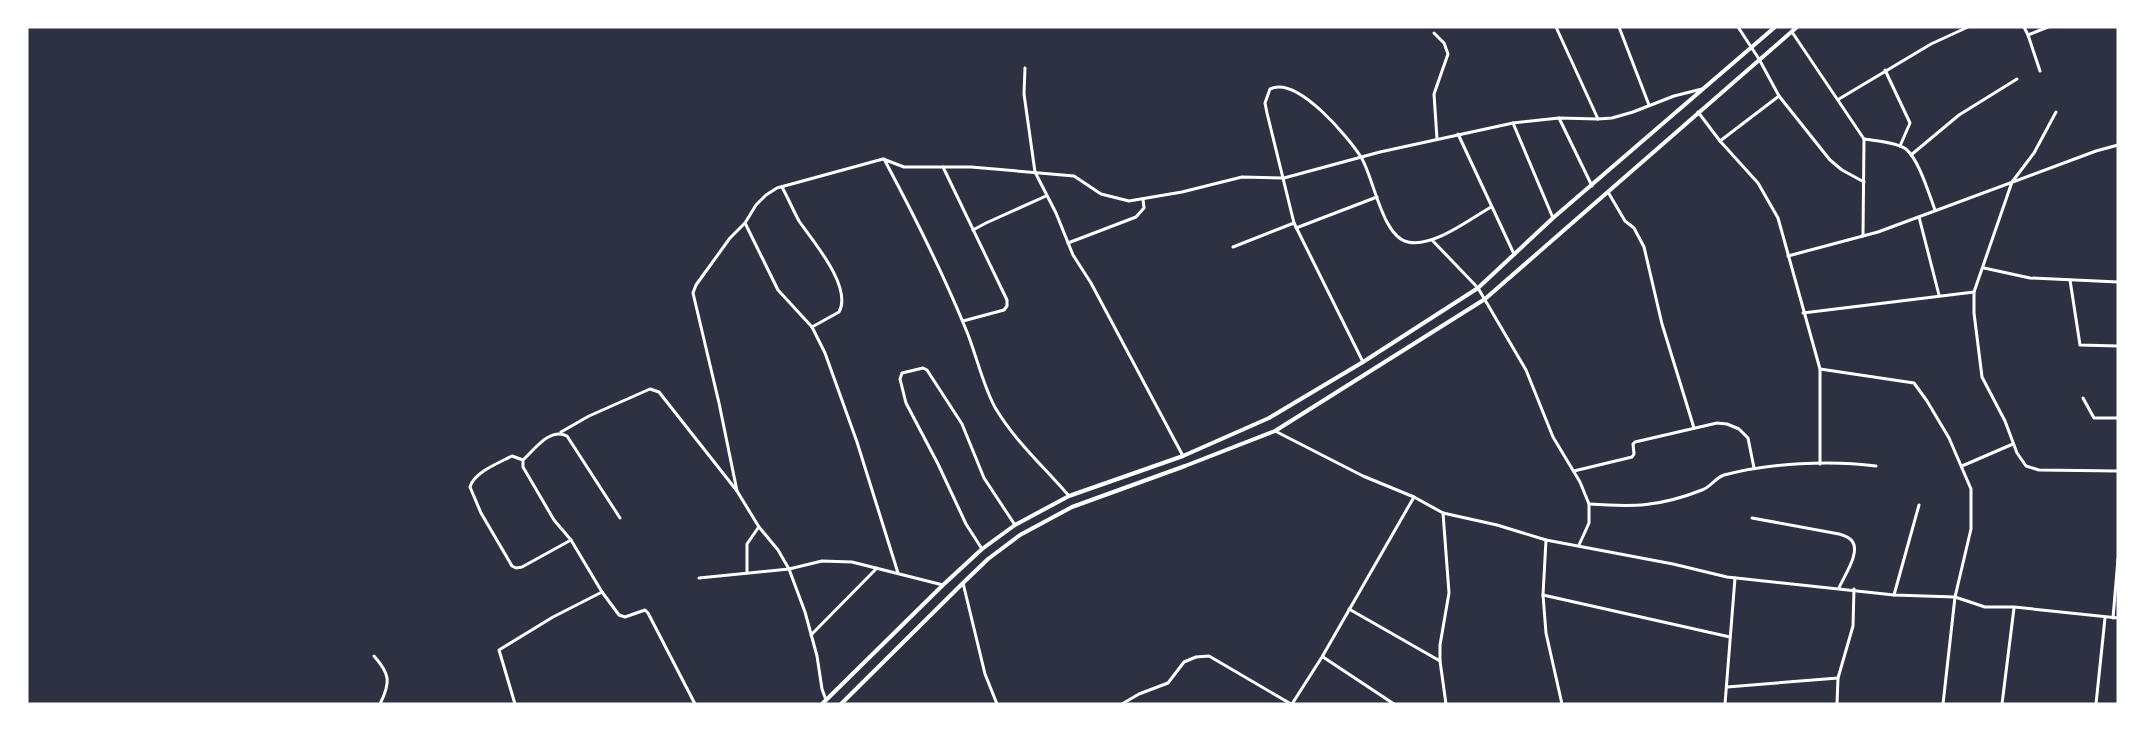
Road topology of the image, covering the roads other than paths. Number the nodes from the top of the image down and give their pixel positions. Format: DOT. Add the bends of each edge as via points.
graph roads {
  1 [pos="1556,27"];
  2 [pos="1619,27"];
  3 [pos="1738,27"];
  4 [pos="1775,27"];
  5 [pos="1797,27"];
  6 [pos="1968,27"];
  7 [pos="2024,27"];
  8 [pos="2048,27"];
  9 [pos="1792,31"];
  10 [pos="1434,33"];
  11 [pos="2028,35"];
  12 [pos="1751,47"];
  13 [pos="1759,59"];
  14 [pos="1025,68"];
  15 [pos="1885,70"];
  16 [pos="2040,71"];
  17 [pos="2017,79"];
  18 [pos="1703,88"];
  19 [pos="1779,96"];
  20 [pos="1839,99"];
  21 [pos="1649,105"];
  22 [pos="1698,112"];
  23 [pos="2056,112"];
  24 [pos="1559,118"];
  25 [pos="1598,119"];
  26 [pos="1513,123"];
  27 [pos="1458,134"];
  28 [pos="1437,139"];
  29 [pos="1864,139"];
  30 [pos="1720,141"];
  31 [pos="2118,145"];
  32 [pos="1900,146"];
  33 [pos="1911,155"];
  34 [pos="1361,158"];
  35 [pos="883,159"];
  36 [pos="943,167"];
  37 [pos="1035,172"];
  38 [pos="1284,178"];
  39 [pos="1864,182"];
  40 [pos="2012,182"];
  41 [pos="1592,186"];
  42 [pos="782,187"];
  43 [pos="1608,192"];
  44 [pos="1046,196"];
  45 [pos="1377,197"];
  46 [pos="1143,199"];
  47 [pos="1491,207"];
  48 [pos="1935,210"];
  49 [pos="1919,217"];
  50 [pos="1553,218"];
  51 [pos="745,223"];
  52 [pos="1294,223"];
  53 [pos="1296,228"];
  54 [pos="973,231"];
  55 [pos="1863,236"];
  56 [pos="1432,240"];
  57 [pos="1068,243"];
  58 [pos="1233,247"];
  59 [pos="1515,255"];
  60 [pos="1788,256"];
  61 [pos="1984,268"];
  62 [pos="2070,280"];
  63 [pos="2118,282"];
  64 [pos="1478,288"];
  65 [pos="1974,292"];
  66 [pos="1939,295"];
  67 [pos="1485,299"];
  68 [pos="1803,313"];
  69 [pos="963,321"];
  70 [pos="812,327"];
  71 [pos="2118,346"];
  72 [pos="1363,362"];
  73 [pos="1820,369"];
  74 [pos="2083,398"];
  75 [pos="2118,418"];
  76 [pos="1694,428"];
  77 [pos="1275,431"];
  78 [pos="561,432"];
  79 [pos="2013,444"];
  80 [pos="1183,456"];
  81 [pos="524,460"];
  82 [pos="1820,464"];
  83 [pos="1876,466"];
  84 [pos="1962,466"];
  85 [pos="1754,468"];
  86 [pos="1574,471"];
  87 [pos="2118,471"];
  88 [pos="737,491"];
  89 [pos="1069,496"];
  90 [pos="1414,497"];
  91 [pos="1589,504"];
  92 [pos="1919,506"];
  93 [pos="1443,513"];
  94 [pos="620,518"];
  95 [pos="1752,519"];
  96 [pos="1015,525"];
  97 [pos="759,527"];
  98 [pos="571,540"];
  99 [pos="1546,540"];
  100 [pos="1579,545"];
  101 [pos="981,549"];
  102 [pos="2118,559"];
  103 [pos="877,568"];
  104 [pos="789,569"];
  105 [pos="747,573"];
  106 [pos="898,573"];
  107 [pos="699,578"];
  108 [pos="1735,578"];
  109 [pos="963,583"];
  110 [pos="943,585"];
  111 [pos="1839,588"];
  112 [pos="1854,589"];
  113 [pos="602,592"];
  114 [pos="1543,595"];
  115 [pos="1894,595"];
  116 [pos="1955,597"];
  117 [pos="2014,607"];
  118 [pos="1349,609"];
  119 [pos="2105,618"];
  120 [pos="2113,618"];
  121 [pos="2118,618"];
  122 [pos="812,635"];
  123 [pos="1730,637"];
  124 [pos="374,656"];
  125 [pos="1322,657"];
  126 [pos="1440,662"];
  127 [pos="1838,678"];
  128 [pos="1726,687"];
  129 [pos="824,702"];
  130 [pos="380,704"];
  131 [pos="515,704"];
  132 [pos="695,704"];
  133 [pos="841,704"];
  134 [pos="997,704"];
  135 [pos="1122,704"];
  136 [pos="1292,704"];
  137 [pos="1394,704"];
  138 [pos="1446,704"];
  139 [pos="1562,704"];
  140 [pos="1725,704"];
  141 [pos="1837,704"];
  142 [pos="1942,704"];
  143 [pos="2002,704"];
  144 [pos="2096,704"];
  1 -- 25 [label="street"];
  2 -- 21 [label="street"];
  3 -- 12 [label="street"];
  4 -- 12 [label="street"];
  5 -- 9 [label="street"];
  6 -- 15 [label="street"];
  7 -- 11 [label="street"];
  8 -- 11 [label="street"];
  9 -- 13 [label="street"];
  9 -- 20 [label="street"];
  10 -- 28 [label="street" via="1448,54 1434,94"];
  11 -- 16 [label="street"];
  12 -- 13 [label="street"];
  12 -- 18 [label="street"];
  13 -- 19 [label="street"];
  13 -- 22 [label="street"];
  14 -- 37 [label="street" via="1024,94"];
  15 -- 20 [label="street"];
  15 -- 32 [label="street" via="1910,123"];
  17 -- 33 [label="street" via="1959,115"];
  18 -- 21 [label="street"];
  18 -- 41 [label="street"];
  19 -- 30 [label="street"];
  19 -- 39 [label="street" via="1836,166"];
  20 -- 29 [label="street"];
  21 -- 25 [label="street"];
  22 -- 30 [label="street"];
  22 -- 43 [label="street"];
  23 -- 40 [label="street" via="2034,153"];
  24 -- 25 [label="street"];
  24 -- 26 [label="street"];
  24 -- 41 [label="street"];
  26 -- 27 [label="street"];
  26 -- 50 [label="street"];
  27 -- 28 [label="street"];
  27 -- 47 [label="street"];
  28 -- 34 [label="street"];
  29 -- 32 [label="street"];
  29 -- 39 [label="street"];
  30 -- 60 [label="street" via="1769,201"];
  31 -- 40 [label="street"];
  32 -- 33 [label="street"];
  33 -- 48 [label="street"];
  34 -- 38 [label="street"];
  34 -- 38 [label="street" via="1316,105 1286,88 1274,87 1267,93 1265,103"];
  34 -- 45 [label="street"];
  35 -- 36 [label="street" via="904,167"];
  35 -- 42 [label="street"];
  35 -- 69 [label="street"];
  36 -- 37 [label="street"];
  36 -- 54 [label="street"];
  37 -- 44 [label="street"];
  37 -- 46 [label="street" via="1074,176 1101,194 1122,201"];
  38 -- 46 [label="street" via="1242,177"];
  38 -- 52 [label="street"];
  39 -- 55 [label="street"];
  40 -- 48 [label="street"];
  40 -- 61 [label="street"];
  41 -- 50 [label="street"];
  42 -- 51 [label="street" via="766,195"];
  42 -- 70 [label="street" via="826,258 842,300 838,312"];
  43 -- 67 [label="street"];
  43 -- 76 [label="street" via="1644,247 1662,324"];
  44 -- 54 [label="street"];
  44 -- 57 [label="street"];
  45 -- 53 [label="street"];
  45 -- 56 [label="street" via="1391,229 1401,240"];
  46 -- 57 [label="street" via="1143,208 1136,217"];
  47 -- 56 [label="street"];
  47 -- 59 [label="street"];
  48 -- 49 [label="street"];
  49 -- 55 [label="street"];
  49 -- 66 [label="street"];
  50 -- 59 [label="street"];
  51 -- 70 [label="street" via="778,290"];
  51 -- 88 [label="street" via="693,293"];
  52 -- 53 [label="street"];
  52 -- 58 [label="street"];
  53 -- 72 [label="street"];
  54 -- 69 [label="street" via="1007,306"];
  55 -- 60 [label="street"];
  56 -- 64 [label="street"];
  57 -- 80 [label="street"];
  59 -- 64 [label="street"];
  60 -- 68 [label="street"];
  61 -- 62 [label="street" via="2030,278"];
  61 -- 65 [label="street"];
  62 -- 63 [label="street"];
  62 -- 71 [label="street" via="2080,345"];
  64 -- 67 [label="street"];
  64 -- 72 [label="street"];
  65 -- 66 [label="street"];
  65 -- 79 [label="street" via="1982,377 2006,421"];
  66 -- 68 [label="street"];
  67 -- 77 [label="street"];
  67 -- 86 [label="street" via="1526,370 1554,437"];
  68 -- 73 [label="street"];
  69 -- 89 [label="street" via="995,408"];
  70 -- 106 [label="street" via="857,442"];
  72 -- 80 [label="street" via="1269,418"];
  73 -- 82 [label="street"];
  73 -- 84 [label="street" via="1914,383"];
  74 -- 75 [label="street" via="2094,418"];
  76 -- 85 [label="street" via="1717,423 1739,429 1748,438"];
  76 -- 86 [label="street" via="1635,442 1632,457"];
  77 -- 90 [label="street"];
  77 -- 109 [label="street" via="1072,507 1020,535"];
  78 -- 81 [label="street" via="548,436"];
  78 -- 88 [label="street" via="654,389"];
  78 -- 94 [label="street"];
  79 -- 84 [label="street"];
  79 -- 87 [label="street" via="2030,468"];
  80 -- 89 [label="street"];
  81 -- 98 [label="street" via="523,467 544,504"];
  81 -- 98 [label="street" via="512,456 471,482 470,487 512,566 522,567"];
  82 -- 83 [label="street"];
  82 -- 85 [label="street"];
  84 -- 116 [label="street" via="1971,489 1972,513"];
  85 -- 91 [label="street" via="1720,477 1702,491 1650,506"];
  86 -- 91 [label="street"];
  88 -- 97 [label="street"];
  89 -- 96 [label="street"];
  90 -- 93 [label="street"];
  90 -- 118 [label="street"];
  91 -- 100 [label="street" via="1589,523"];
  92 -- 115 [label="street"];
  93 -- 99 [label="street"];
  93 -- 126 [label="street" via="1449,593"];
  95 -- 111 [label="street" via="1851,538 1854,553"];
  96 -- 101 [label="street"];
  96 -- 101 [label="street" via="984,478 962,424 927,370 902,373 906,403"];
  97 -- 104 [label="street"];
  97 -- 105 [label="street" via="747,544"];
  98 -- 113 [label="street"];
  99 -- 100 [label="street"];
  99 -- 114 [label="street"];
  100 -- 108 [label="street"];
  101 -- 110 [label="street"];
  102 -- 120 [label="street"];
  103 -- 104 [label="street" via="822,561"];
  103 -- 106 [label="street"];
  103 -- 122 [label="street"];
  104 -- 105 [label="street"];
  104 -- 122 [label="street"];
  105 -- 107 [label="street"];
  106 -- 110 [label="street"];
  108 -- 111 [label="street"];
  108 -- 123 [label="street"];
  109 -- 133 [label="street"];
  109 -- 134 [label="street" via="985,674"];
  110 -- 129 [label="street"];
  111 -- 112 [label="street"];
  112 -- 115 [label="street"];
  112 -- 127 [label="street" via="1853,626"];
  113 -- 131 [label="street" via="499,650"];
  113 -- 132 [label="street" via="621,617 645,610 648,613"];
  114 -- 123 [label="street"];
  114 -- 139 [label="street" via="1546,633"];
  115 -- 116 [label="street"];
  116 -- 117 [label="street" via="1985,607"];
  116 -- 142 [label="street"];
  117 -- 119 [label="street"];
  117 -- 143 [label="street"];
  118 -- 125 [label="street"];
  118 -- 126 [label="street"];
  119 -- 120 [label="street"];
  119 -- 144 [label="street"];
  120 -- 121 [label="street"];
  122 -- 129 [label="street"];
  123 -- 128 [label="street"];
  124 -- 130 [label="street" via="388,675"];
  125 -- 136 [label="street"];
  125 -- 137 [label="street"];
  126 -- 138 [label="street"];
  127 -- 128 [label="street"];
  127 -- 141 [label="street"];
  128 -- 140 [label="street"];
  135 -- 136 [label="street" via="1164,685 1184,662 1203,656"];
}
